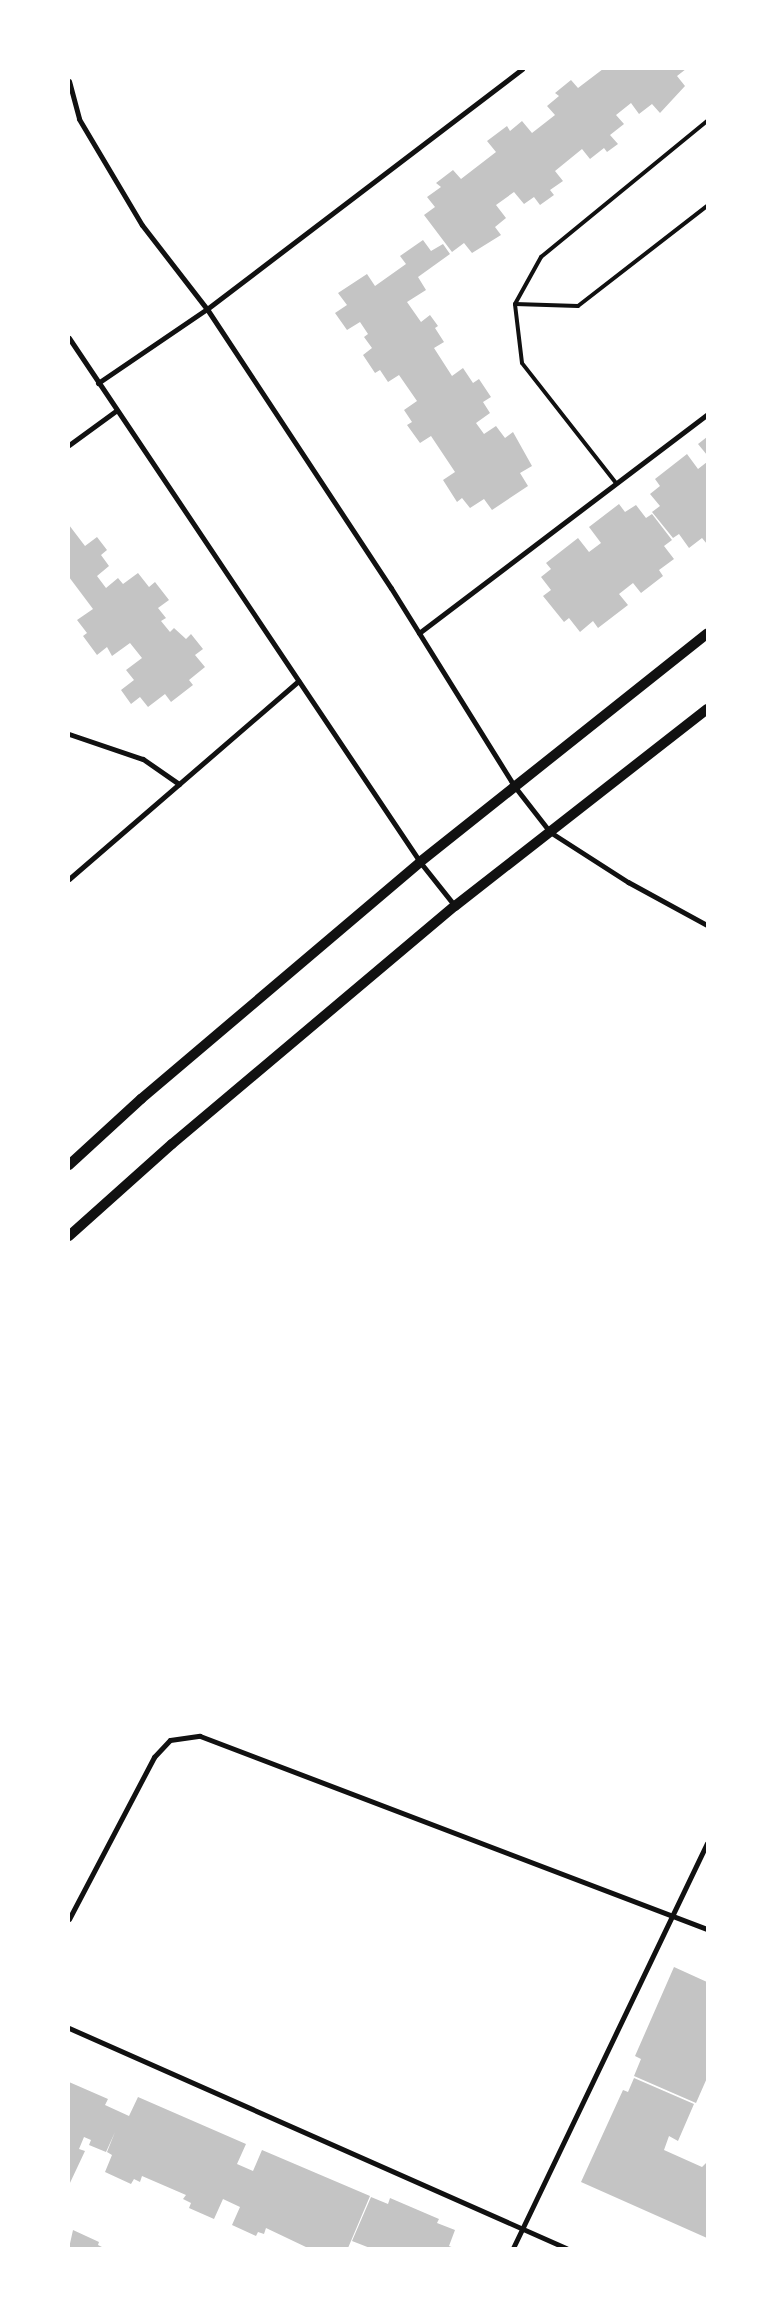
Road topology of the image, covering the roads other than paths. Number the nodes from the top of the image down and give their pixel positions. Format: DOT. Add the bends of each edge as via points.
graph roads {
  1 [pos="522,69"];
  2 [pos="69,81"];
  3 [pos="707,121"];
  4 [pos="707,206"];
  5 [pos="515,304"];
  6 [pos="207,309"];
  7 [pos="70,342"];
  8 [pos="98,383"];
  9 [pos="116,410"];
  10 [pos="707,414"];
  11 [pos="69,445"];
  12 [pos="616,483"];
  13 [pos="419,633"];
  14 [pos="707,634"];
  15 [pos="298,681"];
  16 [pos="707,709"];
  17 [pos="69,734"];
  18 [pos="179,784"];
  19 [pos="515,787"];
  20 [pos="550,832"];
  21 [pos="420,862"];
  22 [pos="69,879"];
  23 [pos="455,906"];
  24 [pos="707,925"];
  25 [pos="69,1165"];
  26 [pos="69,1236"];
  27 [pos="707,1843"];
  28 [pos="674,1915"];
  29 [pos="69,1919"];
  30 [pos="707,1930"];
  31 [pos="69,2028"];
  32 [pos="521,2229"];
  33 [pos="513,2248"];
  34 [pos="566,2248"];
  1 -- 6 [label="street"];
  2 -- 6 [label="street" via="79,119 142,225"];
  3 -- 5 [label="lane" via="541,257"];
  4 -- 5 [label="lane" via="578,306"];
  5 -- 12 [label="lane" via="522,363"];
  6 -- 8 [label="street"];
  6 -- 13 [label="street"];
  7 -- 8 [label="street"];
  8 -- 9 [label="street"];
  9 -- 11 [label="street"];
  9 -- 15 [label="street"];
  10 -- 12 [label="street"];
  12 -- 13 [label="street"];
  13 -- 19 [label="street"];
  14 -- 19 [label="main road"];
  15 -- 18 [label="street"];
  15 -- 21 [label="street"];
  16 -- 20 [label="main road"];
  17 -- 18 [label="street" via="143,759"];
  18 -- 22 [label="street"];
  19 -- 20 [label="street"];
  19 -- 21 [label="main road"];
  20 -- 23 [label="main road"];
  20 -- 24 [label="street" via="628,882"];
  21 -- 23 [label="street"];
  21 -- 25 [label="main road" via="141,1099"];
  23 -- 26 [label="main road" via="172,1144"];
  27 -- 28 [label="street"];
  28 -- 29 [label="street" via="200,1736 170,1740 154,1757"];
  28 -- 30 [label="street"];
  28 -- 32 [label="street"];
  31 -- 32 [label="street"];
  32 -- 33 [label="street"];
  32 -- 34 [label="street"];
}
